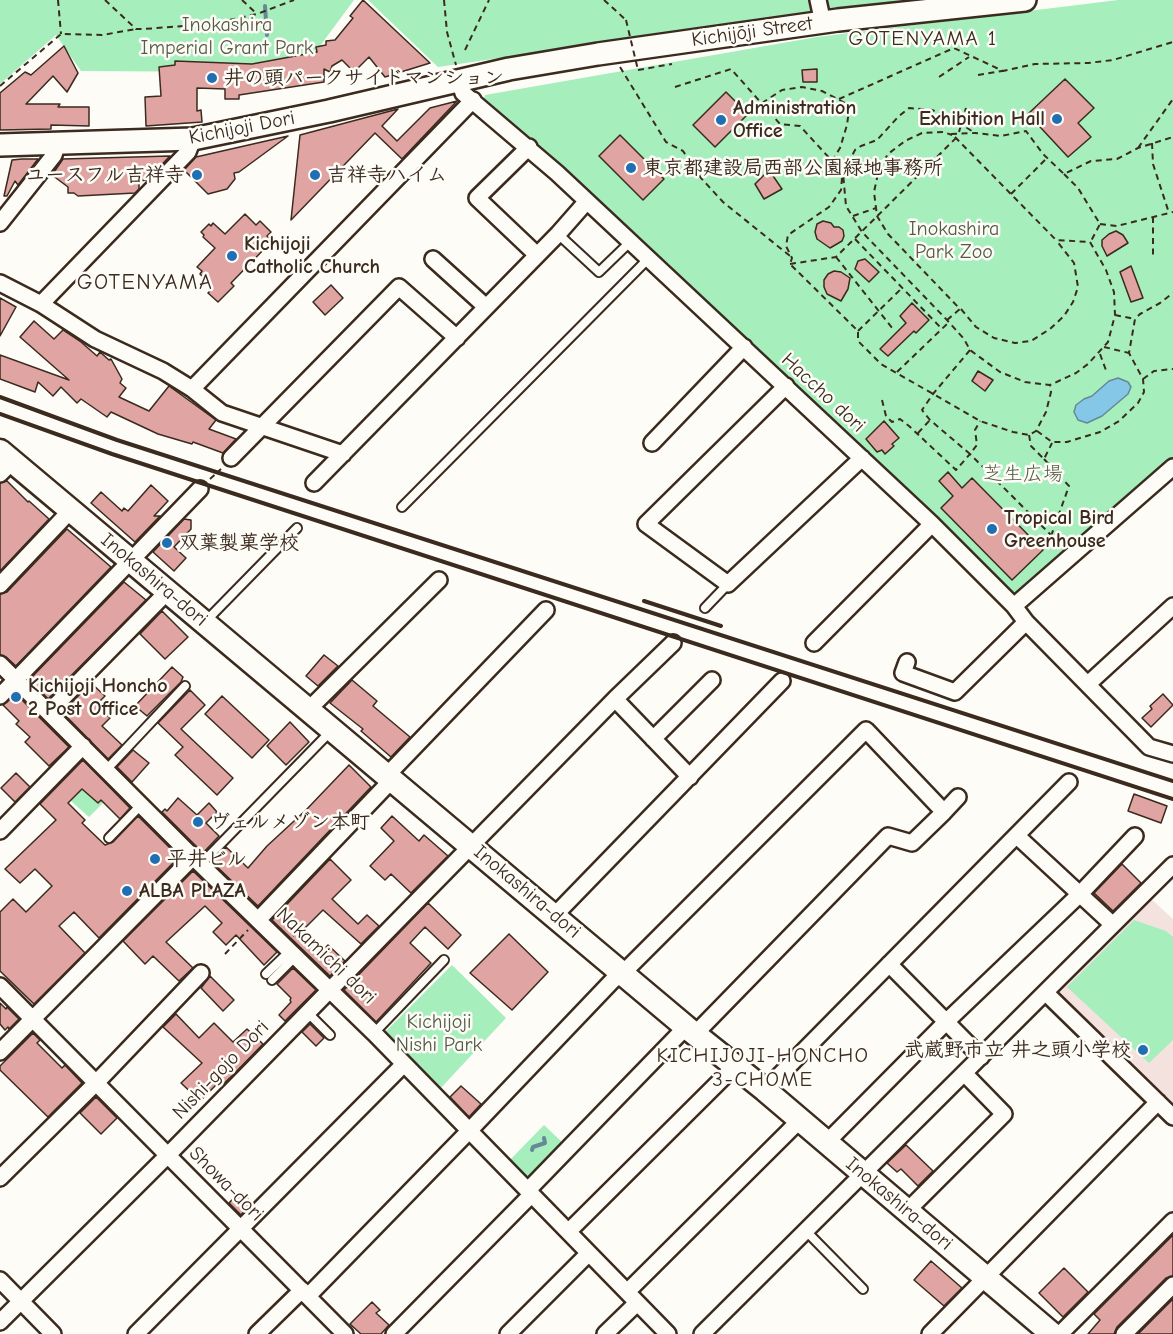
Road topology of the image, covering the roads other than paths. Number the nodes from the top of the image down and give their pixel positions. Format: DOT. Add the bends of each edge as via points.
graph roads {
  1 [pos="818,0"];
  2 [pos="1025,0"];
  3 [pos="823,22"];
  4 [pos="459,80"];
  5 [pos="473,100"];
  6 [pos="194,139"];
  7 [pos="58,143"];
  8 [pos="0,145"];
  9 [pos="529,147"];
  10 [pos="587,201"];
  11 [pos="0,223"];
  12 [pos="558,234"];
  13 [pos="630,242"];
  14 [pos="537,255"];
  15 [pos="433,259"];
  16 [pos="648,259"];
  17 [pos="0,283"];
  18 [pos="41,304"];
  19 [pos="485,306"];
  20 [pos="457,338"];
  21 [pos="744,348"];
  22 [pos="786,386"];
  23 [pos="192,389"];
  24 [pos="263,427"];
  25 [pos="652,443"];
  26 [pos="343,454"];
  27 [pos="231,458"];
  28 [pos="862,458"];
  29 [pos="4,462"];
  30 [pos="1173,467"];
  31 [pos="314,483"];
  32 [pos="200,489"];
  33 [pos="402,507"];
  34 [pos="71,510"];
  35 [pos="932,524"];
  36 [pos="297,528"];
  37 [pos="132,561"];
  38 [pos="440,580"];
  39 [pos="728,584"];
  40 [pos="0,585"];
  41 [pos="168,591"];
  42 [pos="1014,606"];
  43 [pos="1173,606"];
  44 [pos="705,608"];
  45 [pos="546,610"];
  46 [pos="204,622"];
  47 [pos="1026,622"];
  48 [pos="673,643"];
  49 [pos="814,643"];
  50 [pos="907,662"];
  51 [pos="0,664"];
  52 [pos="16,680"];
  53 [pos="712,680"];
  54 [pos="782,681"];
  55 [pos="1088,684"];
  56 [pos="185,686"];
  57 [pos="0,696"];
  58 [pos="615,699"];
  59 [pos="308,710"];
  60 [pos="49,712"];
  61 [pos="332,730"];
  62 [pos="652,739"];
  63 [pos="83,746"];
  64 [pos="1173,754"];
  65 [pos="107,769"];
  66 [pos="389,777"];
  67 [pos="690,777"];
  68 [pos="1069,782"];
  69 [pos="958,797"];
  70 [pos="142,804"];
  71 [pos="944,812"];
  72 [pos="0,831"];
  73 [pos="1017,836"];
  74 [pos="1135,836"];
  75 [pos="109,838"];
  76 [pos="471,845"];
  77 [pos="197,861"];
  78 [pos="1173,865"];
  79 [pos="1080,894"];
  80 [pos="555,915"];
  81 [pos="259,920"];
  82 [pos="1112,924"];
  83 [pos="293,954"];
  84 [pos="444,960"];
  85 [pos="889,964"];
  86 [pos="201,973"];
  87 [pos="623,974"];
  88 [pos="269,977"];
  89 [pos="0,986"];
  90 [pos="330,989"];
  91 [pos="1046,993"];
  92 [pos="307,1012"];
  93 [pos="33,1019"];
  94 [pos="947,1021"];
  95 [pos="691,1031"];
  96 [pos="374,1033"];
  97 [pos="330,1035"];
  98 [pos="0,1052"];
  99 [pos="981,1057"];
  100 [pos="404,1064"];
  101 [pos="735,1066"];
  102 [pos="965,1074"];
  103 [pos="96,1083"];
  104 [pos="765,1090"];
  105 [pos="1158,1102"];
  106 [pos="1173,1117"];
  107 [pos="800,1120"];
  108 [pos="469,1131"];
  109 [pos="826,1143"];
  110 [pos="168,1155"];
  111 [pos="863,1174"];
  112 [pos="0,1178"];
  113 [pos="530,1192"];
  114 [pos="907,1211"];
  115 [pos="1173,1221"];
  116 [pos="240,1228"];
  117 [pos="569,1231"];
  118 [pos="806,1231"];
  119 [pos="589,1253"];
  120 [pos="986,1278"];
  121 [pos="0,1280"];
  122 [pos="1173,1285"];
  123 [pos="863,1289"];
  124 [pos="305,1293"];
  125 [pos="632,1297"];
  126 [pos="21,1301"];
  127 [pos="0,1322"];
  128 [pos="53,1334"];
  129 [pos="136,1334"];
  130 [pos="258,1334"];
  131 [pos="345,1334"];
  132 [pos="394,1334"];
  133 [pos="508,1334"];
  134 [pos="605,1334"];
  135 [pos="668,1334"];
  136 [pos="702,1334"];
  137 [pos="930,1334"];
  138 [pos="1052,1334"];
  139 [pos="1060,1334"];
  140 [pos="1124,1334"];
  1 -- 3 [label="street"];
  2 -- 3 [label="main road, Kichijōji Street"];
  3 -- 4 [label="main road, Kichijōji Street" via="598,54"];
  4 -- 5 [label="street, Haccho dori" via="464,93"];
  4 -- 6 [label="main road, Kichijoji Dori"];
  5 -- 9 [label="street, Haccho dori"];
  5 -- 23 [label="street"];
  6 -- 7 [label="main road, Kichijoji Dori"];
  6 -- 18 [label="street" via="188,152"];
  7 -- 8 [label="main road, Kichijoji Dori"];
  7 -- 11 [label="street" via="54,154"];
  9 -- 10 [label="street, Haccho dori"];
  9 -- 14 [label="street" via="477,198"];
  10 -- 12 [label="street"];
  10 -- 13 [label="street, Haccho dori"];
  12 -- 13 [label="lane" via="599,272"];
  12 -- 14 [label="street"];
  13 -- 16 [label="street, Haccho dori"];
  14 -- 19 [label="street"];
  15 -- 19 [label="street"];
  16 -- 21 [label="street, Haccho dori"];
  16 -- 33 [label="lane"];
  17 -- 18 [label="street"];
  18 -- 23 [label="street" via="95,339"];
  19 -- 20 [label="street"];
  20 -- 24 [label="street" via="399,288"];
  20 -- 26 [label="street"];
  21 -- 22 [label="street, Haccho dori"];
  21 -- 25 [label="street"];
  22 -- 28 [label="street, Haccho dori"];
  22 -- 39 [label="street" via="646,524"];
  23 -- 24 [label="street" via="222,413"];
  24 -- 26 [label="street"];
  24 -- 27 [label="street"];
  26 -- 31 [label="street"];
  28 -- 35 [label="street, Haccho dori"];
  28 -- 39 [label="street"];
  29 -- 34 [label="main road, Inokashira-dori"];
  30 -- 42 [label="street"];
  32 -- 37 [label="street"];
  34 -- 37 [label="main road, Inokashira-dori"];
  34 -- 40 [label="street"];
  35 -- 42 [label="street, Haccho dori"];
  35 -- 49 [label="street"];
  36 -- 46 [label="lane"];
  37 -- 41 [label="main road, Inokashira-dori"];
  37 -- 52 [label="street"];
  38 -- 59 [label="street"];
  39 -- 44 [label="lane"];
  41 -- 46 [label="main road, Inokashira-dori"];
  41 -- 60 [label="street"];
  42 -- 47 [label="street, Haccho dori"];
  43 -- 55 [label="street"];
  45 -- 66 [label="street"];
  46 -- 59 [label="main road, Inokashira-dori"];
  47 -- 50 [label="street" via="955,692 903,673"];
  47 -- 55 [label="street, Haccho dori"];
  48 -- 58 [label="street, Nishi-gojo Dori"];
  51 -- 52 [label="street, Nakamichi dori"];
  52 -- 57 [label="street"];
  52 -- 60 [label="street, Nakamichi dori"];
  53 -- 62 [label="street"];
  54 -- 67 [label="street"];
  55 -- 64 [label="street, Haccho dori" via="1149,747"];
  56 -- 65 [label="lane"];
  58 -- 62 [label="street"];
  58 -- 76 [label="street, Nishi-gojo Dori"];
  59 -- 61 [label="main road, Inokashira-dori"];
  60 -- 63 [label="street, Nakamichi dori"];
  61 -- 66 [label="main road, Inokashira-dori"];
  61 -- 77 [label="lane"];
  62 -- 67 [label="street"];
  63 -- 65 [label="street, Nakamichi dori"];
  63 -- 72 [label="street"];
  65 -- 70 [label="street, Nakamichi dori"];
  66 -- 76 [label="main road, Inokashira-dori"];
  66 -- 81 [label="street" via="386,786"];
  67 -- 80 [label="street"];
  68 -- 73 [label="street"];
  69 -- 71 [label="street"];
  70 -- 75 [label="lane"];
  70 -- 77 [label="street, Nakamichi dori"];
  71 -- 87 [label="street" via="867,730"];
  71 -- 95 [label="street" via="912,843 888,836"];
  73 -- 79 [label="street"];
  73 -- 85 [label="street"];
  74 -- 79 [label="street"];
  76 -- 80 [label="main road, Inokashira-dori"];
  76 -- 90 [label="street, Nishi-gojo Dori"];
  77 -- 81 [label="street, Nakamichi dori"];
  77 -- 93 [label="street"];
  78 -- 82 [label="street"];
  79 -- 82 [label="street"];
  79 -- 94 [label="street"];
  80 -- 87 [label="main road, Inokashira-dori"];
  81 -- 83 [label="street, Nakamichi dori"];
  82 -- 91 [label="street"];
  83 -- 88 [label="lane"];
  83 -- 90 [label="street, Nakamichi dori"];
  84 -- 96 [label="lane"];
  85 -- 94 [label="street"];
  85 -- 104 [label="street"];
  86 -- 103 [label="street"];
  87 -- 95 [label="main road, Inokashira-dori"];
  87 -- 108 [label="street"];
  89 -- 93 [label="street, Showa-dori"];
  90 -- 92 [label="street, Nishi-gojo Dori"];
  90 -- 96 [label="street, Nakamichi dori"];
  91 -- 99 [label="street"];
  91 -- 105 [label="street"];
  92 -- 97 [label="lane"];
  92 -- 110 [label="street, Nishi-gojo Dori"];
  93 -- 98 [label="street"];
  93 -- 103 [label="street, Showa-dori"];
  94 -- 99 [label="street"];
  94 -- 109 [label="street"];
  95 -- 101 [label="main road, Inokashira-dori"];
  95 -- 113 [label="street"];
  96 -- 100 [label="street, Nakamichi dori"];
  99 -- 102 [label="street"];
  100 -- 108 [label="street, Nakamichi dori"];
  100 -- 116 [label="street"];
  101 -- 104 [label="main road, Inokashira-dori"];
  101 -- 117 [label="street"];
  102 -- 111 [label="street"];
  102 -- 114 [label="street" via="1004,1114"];
  103 -- 110 [label="street, Showa-dori"];
  103 -- 112 [label="street"];
  104 -- 107 [label="main road, Inokashira-dori"];
  105 -- 106 [label="street"];
  105 -- 120 [label="street"];
  107 -- 109 [label="main road, Inokashira-dori"];
  107 -- 125 [label="street"];
  108 -- 113 [label="street, Nakamichi dori"];
  108 -- 124 [label="street"];
  109 -- 111 [label="main road, Inokashira-dori"];
  110 -- 116 [label="street, Showa-dori"];
  110 -- 126 [label="street, Nishi-gojo Dori"];
  111 -- 114 [label="main road, Inokashira-dori"];
  111 -- 118 [label="street"];
  113 -- 117 [label="street, Nakamichi dori"];
  113 -- 132 [label="street"];
  114 -- 120 [label="main road, Inokashira-dori"];
  115 -- 139 [label="street"];
  116 -- 124 [label="street, Showa-dori"];
  116 -- 129 [label="street"];
  117 -- 119 [label="street, Nakamichi dori"];
  118 -- 123 [label="lane"];
  118 -- 136 [label="street"];
  119 -- 125 [label="street, Nakamichi dori"];
  119 -- 133 [label="street"];
  120 -- 137 [label="street"];
  120 -- 138 [label="main road, Inokashira-dori"];
  121 -- 126 [label="street"];
  122 -- 140 [label="street"];
  124 -- 130 [label="street"];
  124 -- 131 [label="street, Showa-dori"];
  125 -- 134 [label="street"];
  125 -- 135 [label="street, Nakamichi dori"];
  126 -- 127 [label="street, Nishi-gojo Dori"];
  126 -- 128 [label="street"];
}
